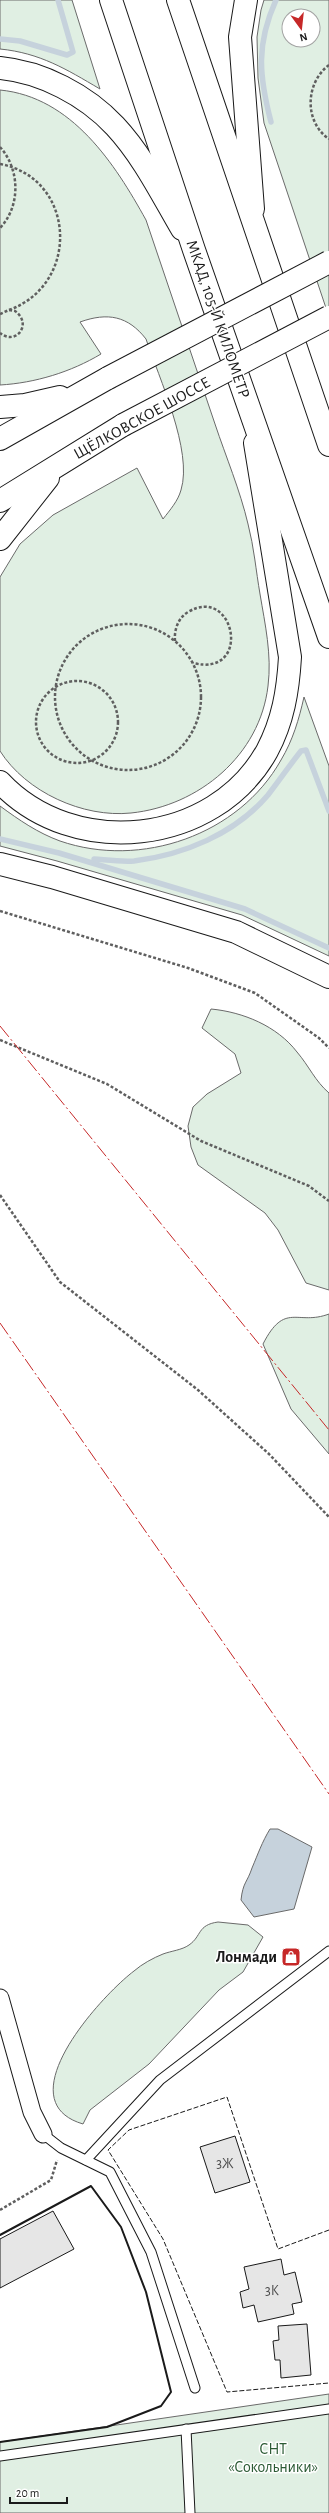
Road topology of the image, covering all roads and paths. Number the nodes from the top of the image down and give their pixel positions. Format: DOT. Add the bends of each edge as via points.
graph roads {
  1 [pos="111,0"];
  2 [pos="178,0"];
  3 [pos="246,0"];
  4 [pos="329,65"];
  5 [pos="0,68"];
  6 [pos="329,139"];
  7 [pos="0,147"];
  8 [pos="0,164"];
  9 [pos="12,167"];
  10 [pos="0,228"];
  11 [pos="255,230"];
  12 [pos="194,250"];
  13 [pos="329,262"];
  14 [pos="9,310"];
  15 [pos="1,312"];
  16 [pos="329,317"];
  17 [pos="0,333"];
  18 [pos="87,390"];
  19 [pos="310,390"];
  20 [pos="0,407"];
  21 [pos="250,411"];
  22 [pos="329,420"];
  23 [pos="0,439"];
  24 [pos="329,446"];
  25 [pos="57,467"];
  26 [pos="0,501"];
  27 [pos="0,539"];
  28 [pos="329,637"];
  29 [pos="175,641"];
  30 [pos="192,662"];
  31 [pos="56,687"];
  32 [pos="91,760"];
  33 [pos="0,782"];
  34 [pos="0,864"];
  35 [pos="0,911"];
  36 [pos="329,977"];
  37 [pos="0,1040"];
  38 [pos="329,1048"];
  39 [pos="0,1195"];
  40 [pos="329,1200"];
  41 [pos="329,1517"];
  42 [pos="329,1951"];
  43 [pos="0,1998"];
  44 [pos="43,2134"];
  45 [pos="61,2148"];
  46 [pos="86,2160"];
  47 [pos="0,2210"];
  48 [pos="195,2388"];
  49 [pos="329,2409"];
  50 [pos="186,2429"];
  51 [pos="0,2456"];
  52 [pos="190,2513"];
  1 -- 12 [label="main road, МКАД, 105-Й КИЛОМЕТР"];
  2 -- 11 [label="main road"];
  3 -- 11 [label="main road" via="240,37"];
  4 -- 6 [label="path" via="314,84 311,107 318,128"];
  5 -- 12 [label="main road" via="15,69 49,80 80,97 115,126 146,167"];
  7 -- 9 [label="path"];
  8 -- 9 [label="path"];
  9 -- 10 [label="path" via="16,186 15,199"];
  9 -- 14 [label="path" via="29,176 49,197 58,217 61,239 55,268 48,281 26,301"];
  11 -- 19 [label="main road"];
  12 -- 21 [label="main road, МКАД, 105-Й КИЛОМЕТР"];
  13 -- 18 [label="main road, bridge"];
  14 -- 15 [label="path"];
  14 -- 17 [label="path" via="20,314 23,326 16,336 10,337"];
  16 -- 25 [label="main road, ЩЁЛКОВСКОЕ ШОССЕ, bridge" via="123,425"];
  18 -- 20 [label="main road" via="26,405"];
  18 -- 23 [label="main road"];
  19 -- 22 [label="main road"];
  19 -- 24 [label="main road"];
  21 -- 28 [label="main road, МКАД, 105-Й КИЛОМЕТР"];
  21 -- 33 [label="main road" via="290,658 288,690 280,722 266,752 242,782 222,800 194,817 163,828 131,834 98,832 66,824 36,811 9,792"];
  25 -- 26 [label="main road, ЩЁЛКОВСКОЕ ШОССЕ"];
  25 -- 27 [label="main road"];
  29 -- 30 [label="path"];
  29 -- 30 [label="path" via="176,626 181,618 196,608 214,609 228,620 232,638 226,654 211,664"];
  29 -- 31 [label="path" via="147,626 126,624 105,627 80,642 70,652 62,664"];
  30 -- 32 [label="path" via="200,687 198,716 193,729 176,752 151,766 137,769 108,767"];
  31 -- 32 [label="path" via="55,706 64,733 72,745"];
  31 -- 32 [label="path" via="41,701 37,711 37,733 41,742 56,758 66,762"];
  31 -- 32 [label="path" via="66,682 87,683 106,693 112,702 116,712 116,733 105,751"];
  34 -- 36 [label="main road" via="236,932"];
  35 -- 38 [label="path" via="188,968 255,993"];
  37 -- 40 [label="path" via="107,1084 201,1141 309,1186"];
  39 -- 41 [label="path" via="60,1282 198,1390 269,1454"];
  42 -- 46 [label="lane" via="160,2080"];
  43 -- 44 [label="street" via="32,2112"];
  44 -- 45 [label="lane"];
  45 -- 46 [label="lane"];
  45 -- 47 [label="path" via="51,2180"];
  46 -- 48 [label="lane" via="110,2172 151,2252"];
  49 -- 50 [label="lane"];
  50 -- 51 [label="lane"];
  50 -- 52 [label="lane"];
}
